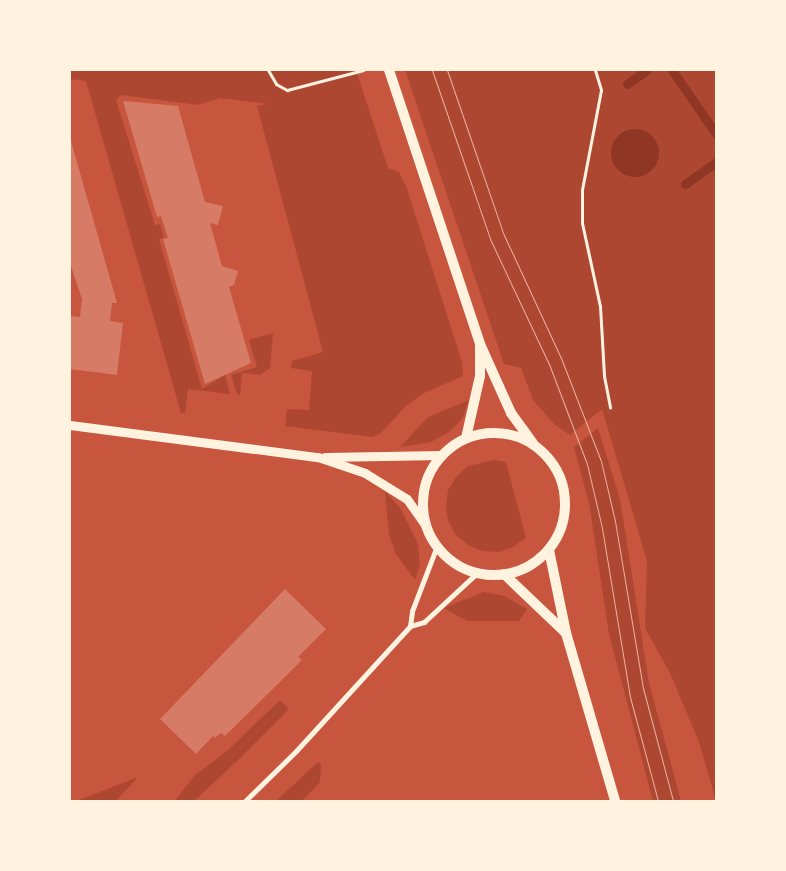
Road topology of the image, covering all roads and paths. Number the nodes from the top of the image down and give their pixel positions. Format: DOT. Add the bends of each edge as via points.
graph roads {
  1 [pos="268,70"];
  2 [pos="363,70"];
  3 [pos="389,70"];
  4 [pos="595,70"];
  5 [pos="480,344"];
  6 [pos="610,408"];
  7 [pos="70,425"];
  8 [pos="466,438"];
  9 [pos="534,444"];
  10 [pos="442,455"];
  11 [pos="318,458"];
  12 [pos="426,526"];
  13 [pos="437,546"];
  14 [pos="549,550"];
  15 [pos="477,573"];
  16 [pos="504,574"];
  17 [pos="410,626"];
  18 [pos="566,633"];
  19 [pos="245,801"];
  20 [pos="615,801"];
  1 -- 2 [label="path" via="276,84 287,90"];
  3 -- 5 [label="main road"];
  4 -- 6 [label="path" via="601,90 582,190 582,223 601,314 604,376"];
  5 -- 8 [label="main road" via="480,376"];
  5 -- 9 [label="main road" via="511,413"];
  7 -- 11 [label="street"];
  8 -- 9 [label="main road" via="489,432 512,434"];
  8 -- 10 [label="main road"];
  9 -- 14 [label="main road" via="553,463 565,494 565,514 560,533"];
  10 -- 11 [label="street"];
  10 -- 12 [label="main road" via="425,488"];
  11 -- 12 [label="street" via="365,473 407,499"];
  12 -- 13 [label="main road"];
  13 -- 15 [label="main road" via="455,563"];
  13 -- 17 [label="street" via="412,612"];
  14 -- 16 [label="main road" via="528,566"];
  14 -- 18 [label="main road"];
  15 -- 16 [label="main road"];
  15 -- 17 [label="street" via="424,622"];
  16 -- 18 [label="main road"];
  17 -- 19 [label="street" via="296,751"];
  18 -- 20 [label="main road"];
}
